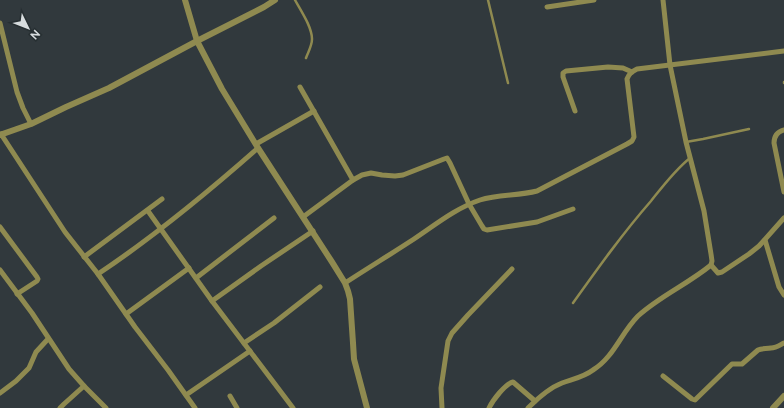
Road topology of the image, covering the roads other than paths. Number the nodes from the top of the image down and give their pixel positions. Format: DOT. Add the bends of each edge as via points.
graph roads {
  1 [pos="185,0"];
  2 [pos="275,0"];
  3 [pos="295,0"];
  4 [pos="488,0"];
  5 [pos="594,0"];
  6 [pos="663,0"];
  7 [pos="547,7"];
  8 [pos="0,23"];
  9 [pos="197,41"];
  10 [pos="784,51"];
  11 [pos="306,58"];
  12 [pos="670,65"];
  13 [pos="632,72"];
  14 [pos="508,83"];
  15 [pos="300,87"];
  16 [pos="314,111"];
  17 [pos="575,111"];
  18 [pos="31,124"];
  19 [pos="749,129"];
  20 [pos="784,130"];
  21 [pos="0,134"];
  22 [pos="686,142"];
  23 [pos="257,146"];
  24 [pos="690,158"];
  25 [pos="353,180"];
  26 [pos="784,192"];
  27 [pos="162,199"];
  28 [pos="469,204"];
  29 [pos="573,209"];
  30 [pos="148,211"];
  31 [pos="303,217"];
  32 [pos="274,218"];
  33 [pos="784,218"];
  34 [pos="0,227"];
  35 [pos="161,230"];
  36 [pos="312,231"];
  37 [pos="2,234"];
  38 [pos="765,240"];
  39 [pos="84,257"];
  40 [pos="711,265"];
  41 [pos="189,268"];
  42 [pos="512,269"];
  43 [pos="0,270"];
  44 [pos="98,274"];
  45 [pos="196,278"];
  46 [pos="345,283"];
  47 [pos="320,287"];
  48 [pos="18,294"];
  49 [pos="784,295"];
  50 [pos="212,301"];
  51 [pos="573,303"];
  52 [pos="126,314"];
  53 [pos="48,339"];
  54 [pos="244,343"];
  55 [pos="784,343"];
  56 [pos="250,351"];
  57 [pos="663,376"];
  58 [pos="84,386"];
  59 [pos="0,393"];
  60 [pos="186,395"];
  61 [pos="230,396"];
  62 [pos="784,396"];
  63 [pos="535,401"];
  64 [pos="60,408"];
  65 [pos="106,408"];
  66 [pos="195,408"];
  67 [pos="237,408"];
  68 [pos="293,408"];
  69 [pos="367,408"];
  70 [pos="442,408"];
  71 [pos="490,408"];
  72 [pos="528,408"];
  73 [pos="773,408"];
  1 -- 9 [label="street"];
  2 -- 9 [label="street"];
  3 -- 11 [label="lane" via="311,34 312,40"];
  4 -- 14 [label="lane"];
  5 -- 7 [label="street"];
  6 -- 12 [label="street"];
  8 -- 18 [label="street" via="17,92"];
  9 -- 18 [label="street" via="108,88"];
  9 -- 23 [label="street" via="222,89"];
  10 -- 12 [label="street"];
  12 -- 13 [label="street" via="637,69"];
  12 -- 22 [label="street"];
  13 -- 17 [label="street" via="623,68 608,67 570,70 563,73"];
  13 -- 28 [label="street" via="626,80 634,132 632,141 537,191 482,199"];
  15 -- 16 [label="street"];
  16 -- 23 [label="street"];
  16 -- 25 [label="street"];
  18 -- 21 [label="street"];
  19 -- 22 [label="lane"];
  20 -- 26 [label="street" via="774,138"];
  21 -- 39 [label="street"];
  22 -- 24 [label="street"];
  23 -- 31 [label="street"];
  23 -- 35 [label="street"];
  24 -- 40 [label="street" via="704,211"];
  24 -- 51 [label="lane" via="631,224"];
  25 -- 28 [label="street" via="372,173 403,175 447,158"];
  25 -- 31 [label="street"];
  27 -- 30 [label="street"];
  28 -- 29 [label="street" via="487,230 537,222"];
  28 -- 46 [label="street"];
  30 -- 35 [label="street"];
  30 -- 39 [label="street"];
  31 -- 36 [label="street"];
  32 -- 45 [label="street"];
  33 -- 38 [label="street"];
  34 -- 37 [label="street"];
  35 -- 41 [label="street"];
  35 -- 44 [label="street"];
  36 -- 46 [label="street"];
  36 -- 50 [label="street"];
  37 -- 48 [label="street" via="38,279"];
  38 -- 40 [label="street" via="722,272 718,273"];
  38 -- 49 [label="street"];
  39 -- 44 [label="street"];
  40 -- 63 [label="street" via="637,317 609,357 594,370 554,386"];
  41 -- 45 [label="street"];
  41 -- 52 [label="street"];
  42 -- 70 [label="street" via="452,333 448,341 441,388"];
  43 -- 48 [label="street"];
  44 -- 52 [label="street"];
  45 -- 50 [label="street"];
  46 -- 69 [label="street" via="350,299 354,359"];
  47 -- 54 [label="street"];
  48 -- 53 [label="street"];
  50 -- 54 [label="street"];
  52 -- 60 [label="street"];
  53 -- 58 [label="street"];
  53 -- 59 [label="street" via="36,352 28,368"];
  54 -- 56 [label="street"];
  55 -- 57 [label="street" via="771,349 761,348 742,364 732,364 695,400"];
  56 -- 60 [label="street"];
  56 -- 68 [label="street"];
  58 -- 64 [label="street"];
  58 -- 65 [label="street"];
  60 -- 66 [label="street"];
  61 -- 67 [label="street"];
  62 -- 73 [label="street"];
  63 -- 71 [label="street" via="513,382 494,399"];
  63 -- 72 [label="street"];
}
